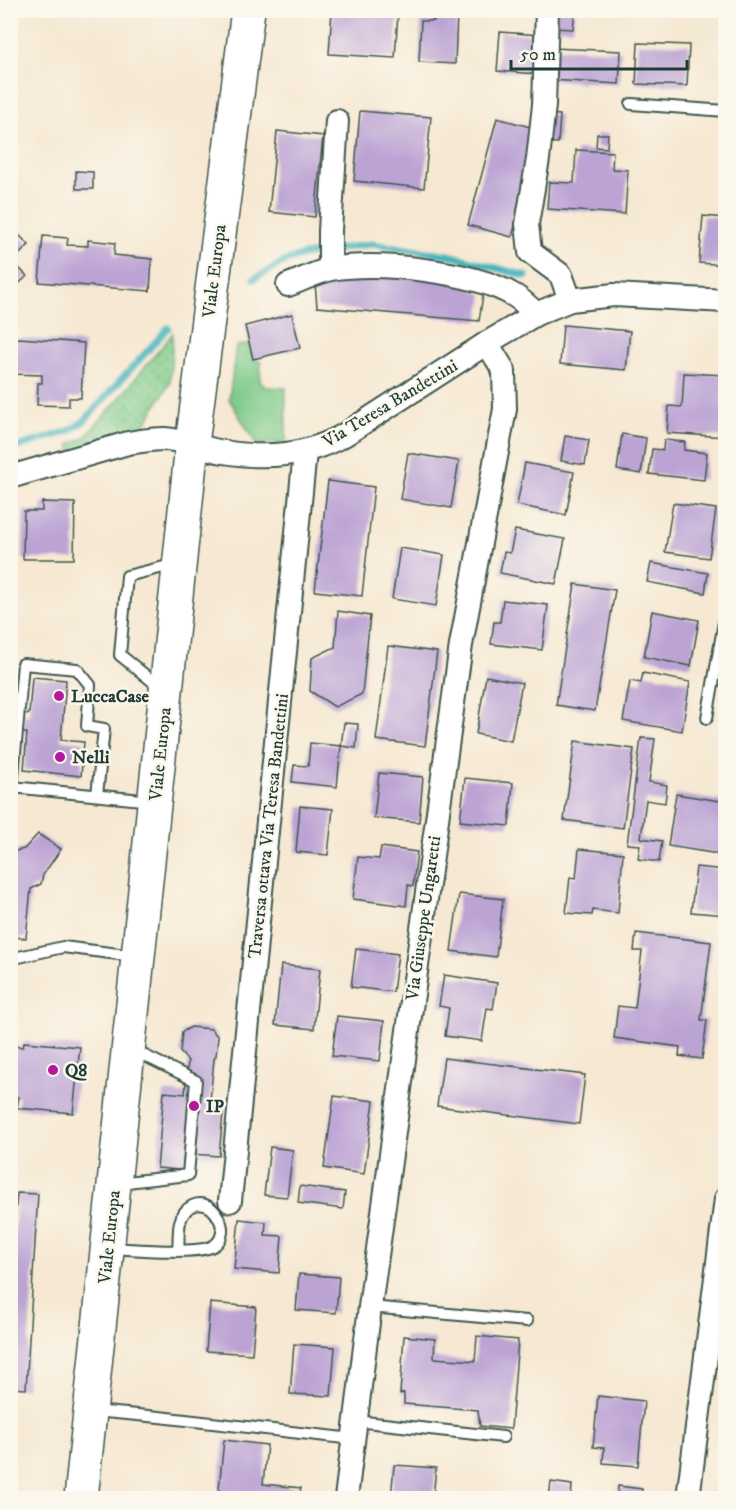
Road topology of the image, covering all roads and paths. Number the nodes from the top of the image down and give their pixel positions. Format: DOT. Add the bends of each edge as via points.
graph roads {
  1 [pos="248,10"];
  2 [pos="547,10"];
  3 [pos="631,104"];
  4 [pos="726,111"];
  5 [pos="337,121"];
  6 [pos="330,269"];
  7 [pos="288,285"];
  8 [pos="570,300"];
  9 [pos="726,301"];
  10 [pos="536,314"];
  11 [pos="487,343"];
  12 [pos="192,444"];
  13 [pos="305,452"];
  14 [pos="10,477"];
  15 [pos="179,563"];
  16 [pos="726,611"];
  17 [pos="166,693"];
  18 [pos="706,718"];
  19 [pos="97,795"];
  20 [pos="155,801"];
  21 [pos="139,956"];
  22 [pos="10,959"];
  23 [pos="129,1048"];
  24 [pos="115,1183"];
  25 [pos="726,1199"];
  26 [pos="230,1201"];
  27 [pos="107,1248"];
  28 [pos="178,1250"];
  29 [pos="370,1307"];
  30 [pos="527,1321"];
  31 [pos="717,1329"];
  32 [pos="91,1411"];
  33 [pos="355,1430"];
  34 [pos="503,1437"];
  35 [pos="81,1498"];
  36 [pos="346,1498"];
  37 [pos="688,1498"];
  1 -- 12 [label="main road, Viale Europa"];
  2 -- 8 [label="street" via="544,105 527,224 530,252 561,275"];
  3 -- 4 [label="lane"];
  5 -- 6 [label="street"];
  6 -- 7 [label="street"];
  6 -- 10 [label="street" via="426,270 481,281 516,296"];
  8 -- 9 [label="street, Via Teresa Bandettini" via="614,295"];
  8 -- 10 [label="street, Via Teresa Bandettini"];
  10 -- 11 [label="street, Via Teresa Bandettini"];
  11 -- 13 [label="street, Via Teresa Bandettini" via="344,435"];
  11 -- 29 [label="street, Via Giuseppe Ungaretti" via="504,371 505,409 461,645"];
  12 -- 13 [label="street, Via Teresa Bandettini" via="250,455"];
  12 -- 14 [label="street, Via Teresa Bandettini" via="166,439 128,443"];
  12 -- 15 [label="main road, Viale Europa"];
  13 -- 26 [label="street, Traversa ottava Via Teresa Bandettini"];
  15 -- 17 [label="main road, Viale Europa"];
  15 -- 17 [label="lane" via="128,576 126,587 120,655"];
  16 -- 18 [label="lane"];
  17 -- 20 [label="main road, Viale Europa"];
  19 -- 19 [label="lane" via="12,786 23,664 77,669 90,685 87,726 104,729"];
  19 -- 20 [label="lane"];
  20 -- 21 [label="main road, Viale Europa"];
  21 -- 22 [label="lane" via="63,947"];
  21 -- 23 [label="main road, Viale Europa"];
  23 -- 24 [label="main road, Viale Europa"];
  23 -- 24 [label="lane" via="196,1081 188,1175"];
  24 -- 27 [label="main road, Viale Europa"];
  25 -- 31 [label="street"];
  27 -- 28 [label="lane"];
  27 -- 32 [label="main road, Viale Europa"];
  28 -- 28 [label="lane" via="200,1250 220,1240 222,1226 215,1212 205,1204 188,1208 179,1224"];
  29 -- 30 [label="lane"];
  29 -- 33 [label="street, Via Giuseppe Ungaretti"];
  31 -- 37 [label="street"];
  32 -- 33 [label="lane"];
  32 -- 35 [label="main road, Viale Europa"];
  33 -- 34 [label="lane"];
  33 -- 36 [label="street, Via Giuseppe Ungaretti"];
}
